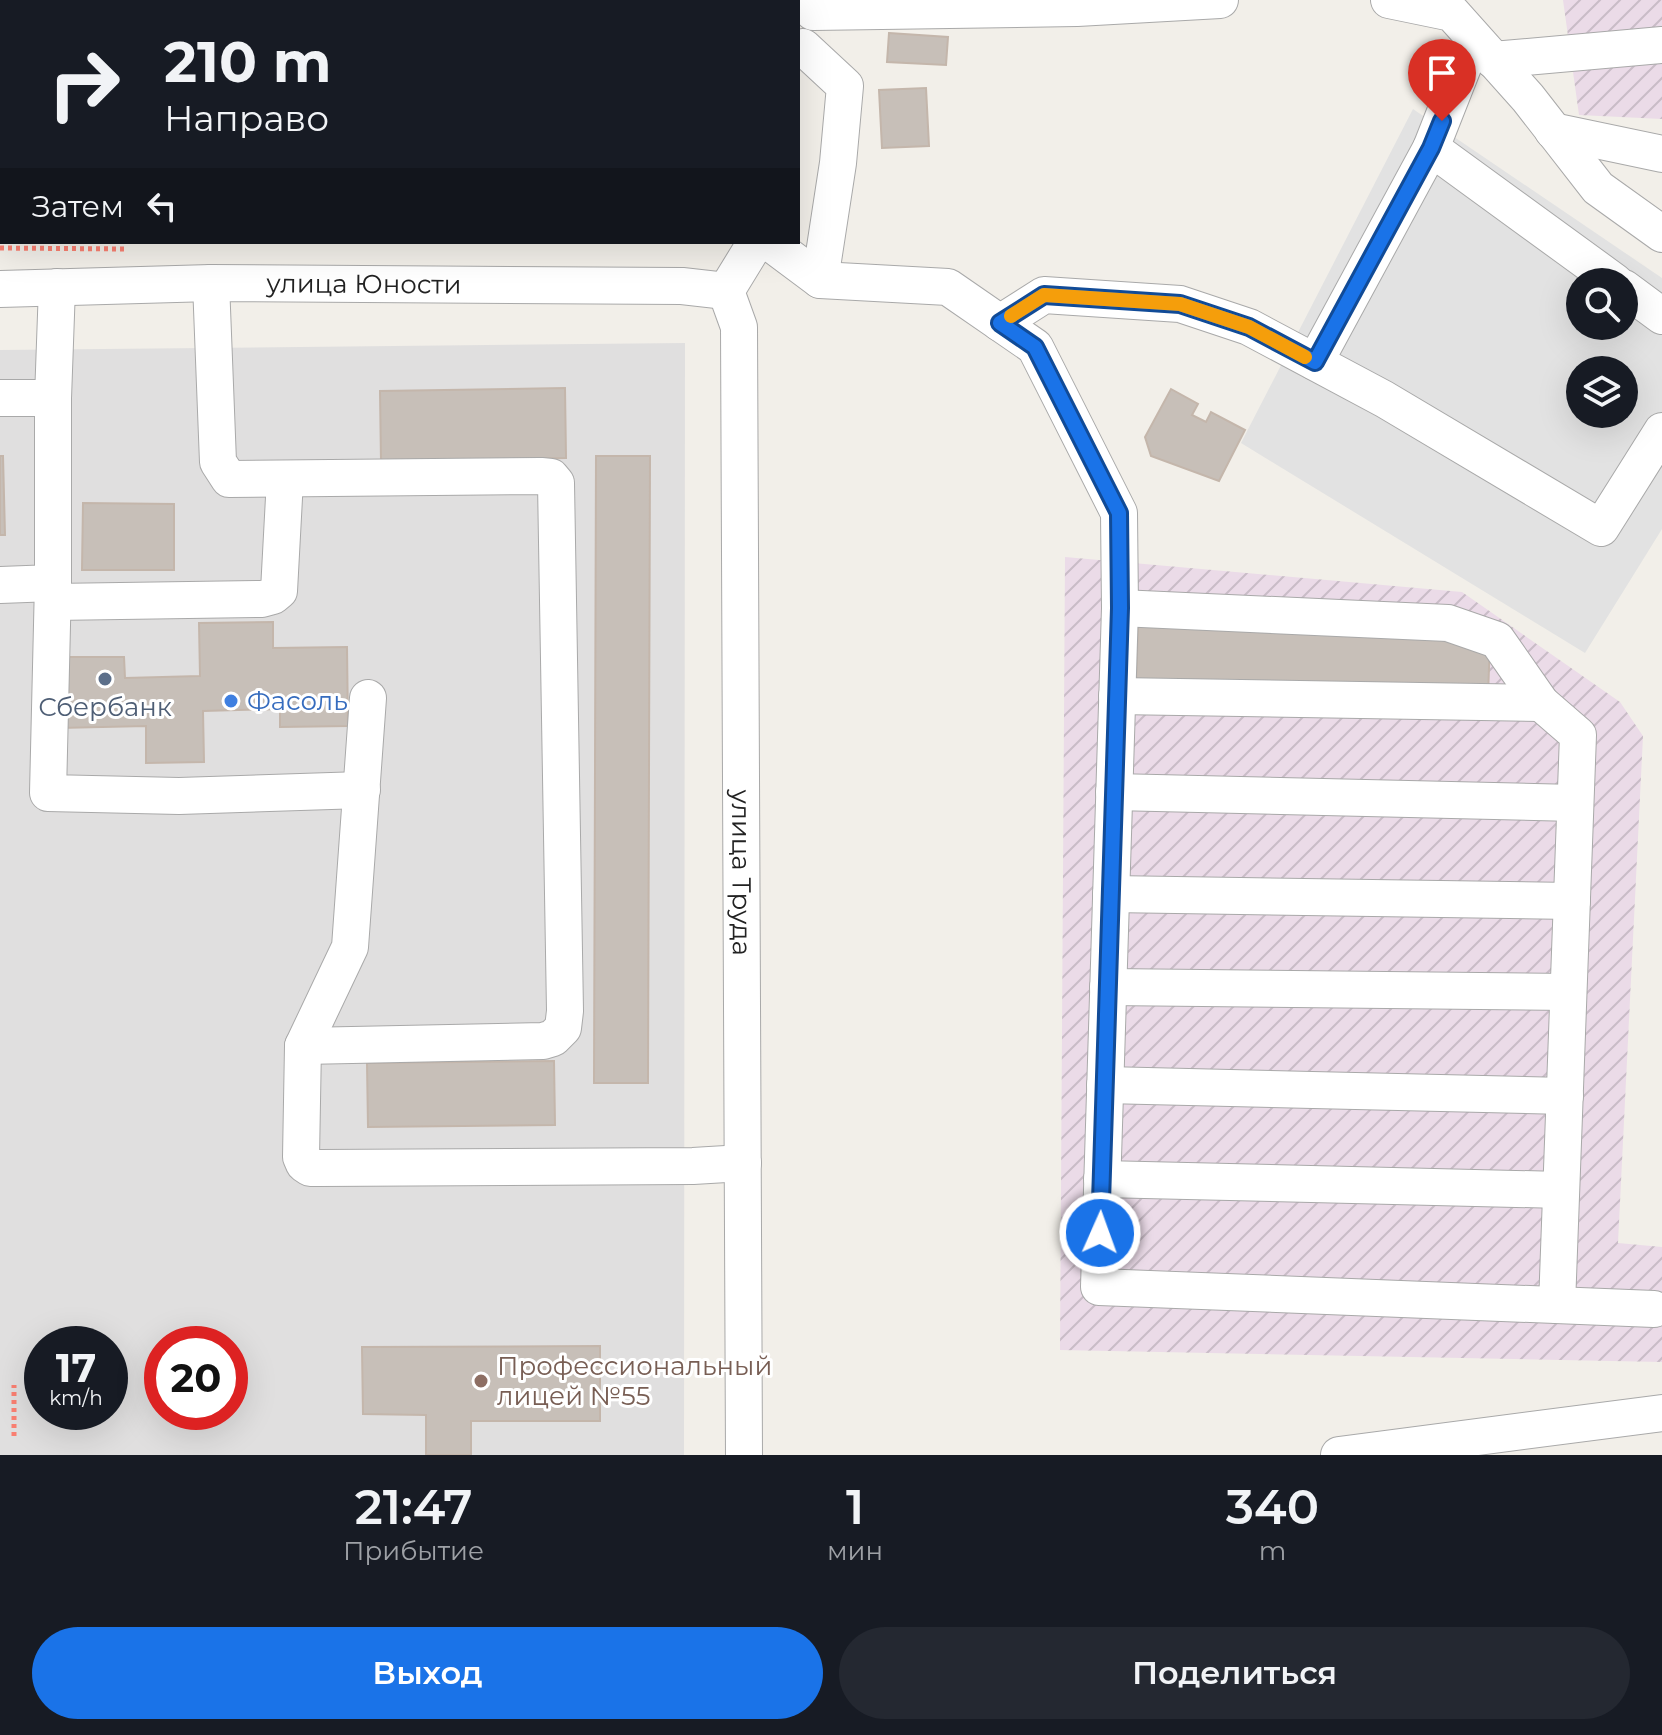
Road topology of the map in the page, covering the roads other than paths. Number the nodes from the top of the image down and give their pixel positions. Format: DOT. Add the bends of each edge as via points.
graph roads {
  1 [pos="1220,0"];
  2 [pos="1389,0"];
  3 [pos="1176,1"];
  4 [pos="814,6"];
  5 [pos="1662,45"];
  6 [pos="1484,49"];
  7 [pos="800,55"];
  8 [pos="1553,131"];
  9 [pos="1431,148"];
  10 [pos="1662,154"];
  11 [pos="1662,234"];
  12 [pos="755,244"];
  13 [pos="772,244"];
  14 [pos="1596,268"];
  15 [pos="820,280"];
  16 [pos="211,283"];
  17 [pos="57,287"];
  18 [pos="0,289"];
  19 [pos="726,291"];
  20 [pos="1638,298"];
  21 [pos="1662,316"];
  22 [pos="1000,323"];
  23 [pos="1315,362"];
  24 [pos="0,398"];
  25 [pos="53,398"];
  26 [pos="1662,431"];
  27 [pos="285,479"];
  28 [pos="0,585"];
  29 [pos="53,592"];
  30 [pos="1120,608"];
  31 [pos="1117,696"];
  32 [pos="368,698"];
  33 [pos="1541,703"];
  34 [pos="362,790"];
  35 [pos="1114,792"];
  36 [pos="1575,803"];
  37 [pos="1111,894"];
  38 [pos="1572,901"];
  39 [pos="1108,987"];
  40 [pos="1568,992"];
  41 [pos="303,1046"];
  42 [pos="1105,1085"];
  43 [pos="1565,1096"];
  44 [pos="743,1163"];
  45 [pos="1102,1179"];
  46 [pos="1561,1190"];
  47 [pos="1557,1305"];
  48 [pos="1654,1309"];
  49 [pos="1662,1413"];
  50 [pos="744,1455"];
  51 [pos="1339,1455"];
  1 -- 3 [label="street"];
  2 -- 6 [label="street" via="1452,13"];
  3 -- 4 [label="street" via="1077,8"];
  4 -- 7 [label="street"];
  5 -- 6 [label="street"];
  6 -- 8 [label="street"];
  6 -- 9 [label="street"];
  7 -- 15 [label="street" via="845,86"];
  8 -- 10 [label="street"];
  8 -- 11 [label="street" via="1598,188"];
  9 -- 14 [label="street"];
  9 -- 23 [label="street"];
  12 -- 19 [label="street"];
  13 -- 15 [label="street"];
  15 -- 22 [label="street" via="948,287"];
  16 -- 17 [label="street, улица Юности"];
  16 -- 19 [label="street, улица Юности" via="682,286"];
  16 -- 27 [label="street" via="218,462 229,479"];
  17 -- 18 [label="street, улица Юности"];
  17 -- 25 [label="street"];
  19 -- 44 [label="street, улица Труда" via="739,327"];
  20 -- 21 [label="street"];
  22 -- 23 [label="street" via="1044,295 1180,304 1249,327"];
  22 -- 30 [label="street" via="1035,347 1119,513"];
  23 -- 26 [label="street" via="1601,528"];
  24 -- 25 [label="street"];
  25 -- 29 [label="street"];
  27 -- 29 [label="street" via="279,591 273,596"];
  27 -- 41 [label="street" via="541,476 556,483 563,1028 543,1041"];
  28 -- 29 [label="street"];
  29 -- 34 [label="street" via="48,793 179,796"];
  30 -- 31 [label="street"];
  30 -- 33 [label="street" via="1448,623 1497,640"];
  31 -- 33 [label="street"];
  31 -- 35 [label="street"];
  32 -- 34 [label="street"];
  33 -- 36 [label="street" via="1578,735"];
  34 -- 41 [label="street" via="350,947"];
  35 -- 36 [label="street"];
  35 -- 37 [label="street"];
  36 -- 38 [label="street"];
  37 -- 38 [label="street"];
  37 -- 39 [label="street"];
  38 -- 40 [label="street"];
  39 -- 40 [label="street"];
  39 -- 42 [label="street"];
  40 -- 43 [label="street"];
  41 -- 44 [label="street" via="301,1157 310,1168"];
  42 -- 43 [label="street"];
  42 -- 45 [label="street"];
  43 -- 46 [label="street"];
  44 -- 50 [label="street, улица Труда"];
  45 -- 46 [label="street"];
  45 -- 47 [label="street" via="1099,1287"];
  46 -- 47 [label="street"];
  47 -- 48 [label="street"];
  49 -- 51 [label="street"];
}
